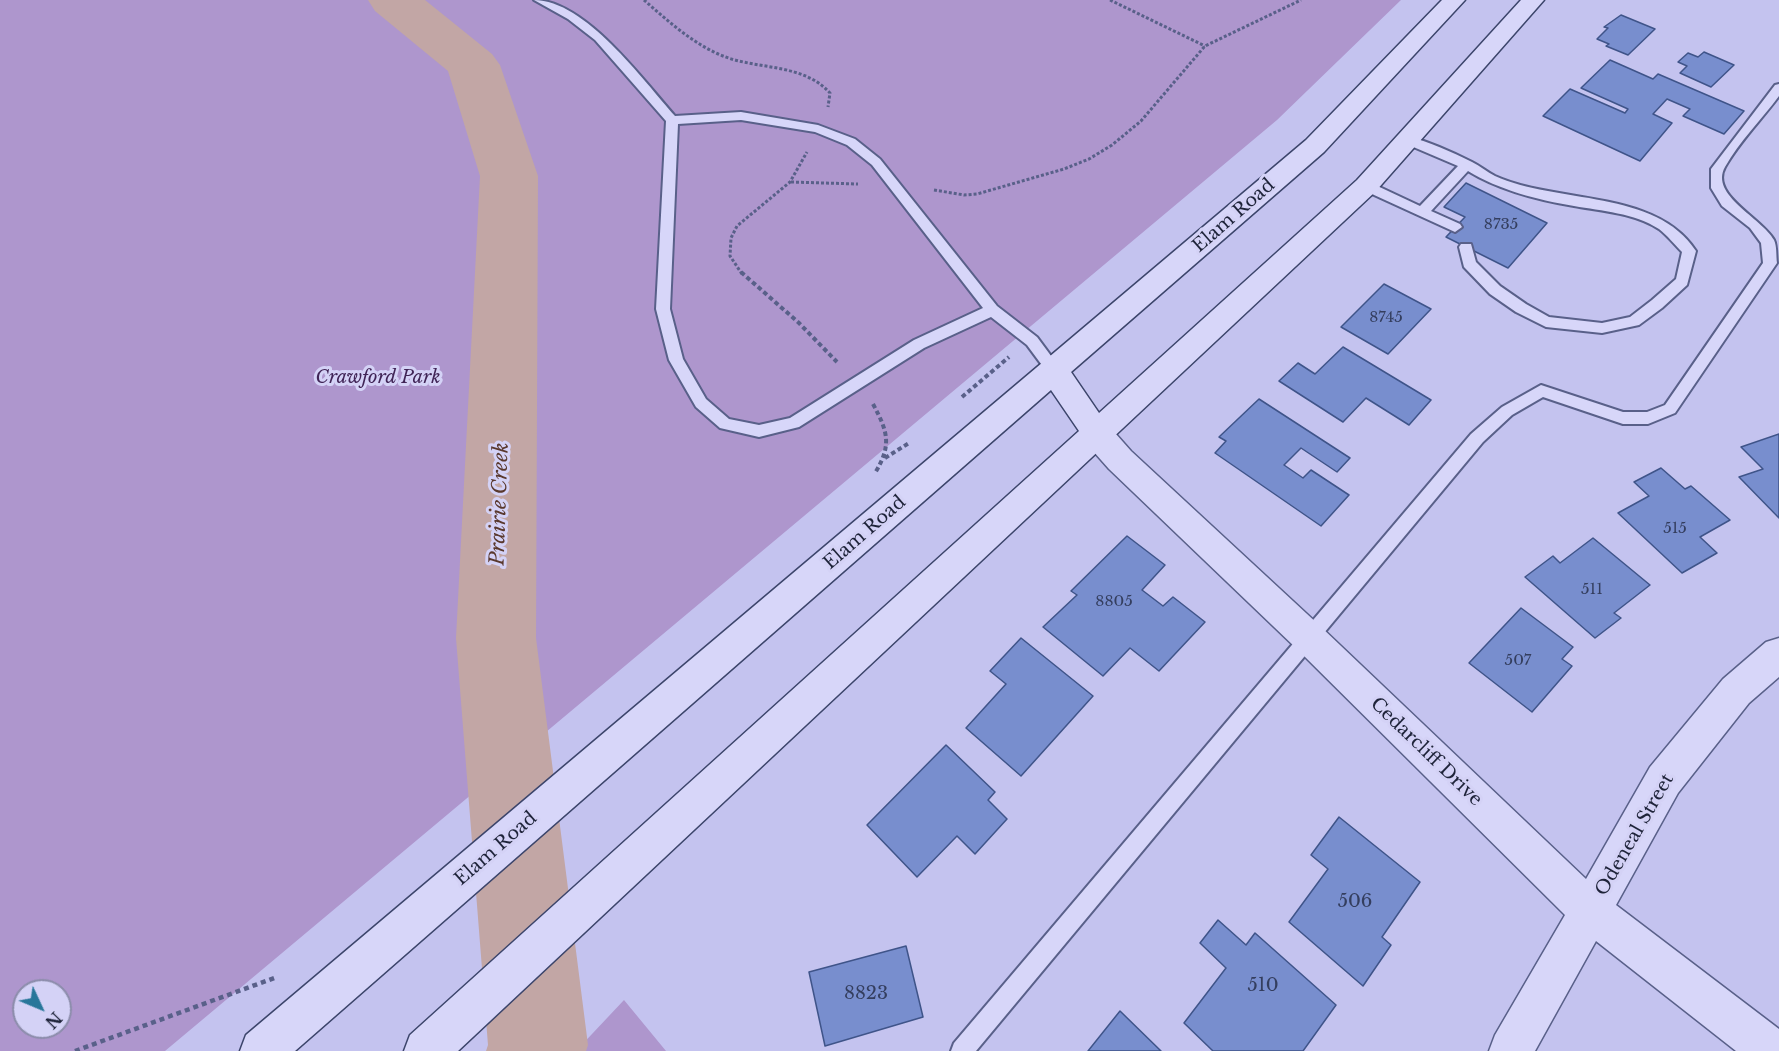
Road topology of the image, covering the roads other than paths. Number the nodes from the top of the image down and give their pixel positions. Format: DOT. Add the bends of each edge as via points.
graph roads {
  1 [pos="539,0"];
  2 [pos="1454,0"];
  3 [pos="1533,0"];
  4 [pos="1779,88"];
  5 [pos="672,120"];
  6 [pos="1408,140"];
  7 [pos="1467,165"];
  8 [pos="1366,186"];
  9 [pos="1422,212"];
  10 [pos="1455,227"];
  11 [pos="1466,247"];
  12 [pos="992,310"];
  13 [pos="1054,372"];
  14 [pos="1097,434"];
  15 [pos="1308,637"];
  16 [pos="1779,654"];
  17 [pos="1591,912"];
  18 [pos="262,1051"];
  19 [pos="426,1051"];
  20 [pos="962,1051"];
  21 [pos="1511,1051"];
  22 [pos="1772,1051"];
  1 -- 5 [label="lane" via="572,17 599,38"];
  2 -- 13 [label="main road, Elam Road" via="1315,146"];
  3 -- 6 [label="main road"];
  4 -- 15 [label="lane" via="1717,169 1717,188 1727,203 1755,225 1768,242 1770,263 1670,409 1648,418 1623,418 1541,391 1507,411 1477,438"];
  5 -- 12 [label="lane" via="741,116 818,129 851,142 876,162"];
  5 -- 12 [label="lane" via="663,309 676,360 701,403 725,424 759,431 794,423 919,344"];
  6 -- 7 [label="lane"];
  6 -- 8 [label="main road"];
  7 -- 9 [label="lane"];
  7 -- 11 [label="lane" via="1510,186 1623,209 1664,226 1689,251 1682,281 1657,304 1634,321 1602,328 1546,322 1521,308 1495,290 1469,264"];
  8 -- 9 [label="lane"];
  8 -- 14 [label="main road"];
  9 -- 10 [label="lane"];
  12 -- 13 [label="lane" via="1032,341"];
  13 -- 14 [label="main road, Cedarcliff Drive"];
  13 -- 18 [label="main road, Elam Road"];
  14 -- 15 [label="main road, Cedarcliff Drive"];
  14 -- 19 [label="main road"];
  15 -- 17 [label="main road, Cedarcliff Drive"];
  15 -- 20 [label="lane"];
  16 -- 17 [label="main road, Odeneal Street" via="1736,691 1664,780"];
  17 -- 21 [label="main road, Odeneal Street"];
  17 -- 22 [label="main road, Cedarcliff Drive"];
}
